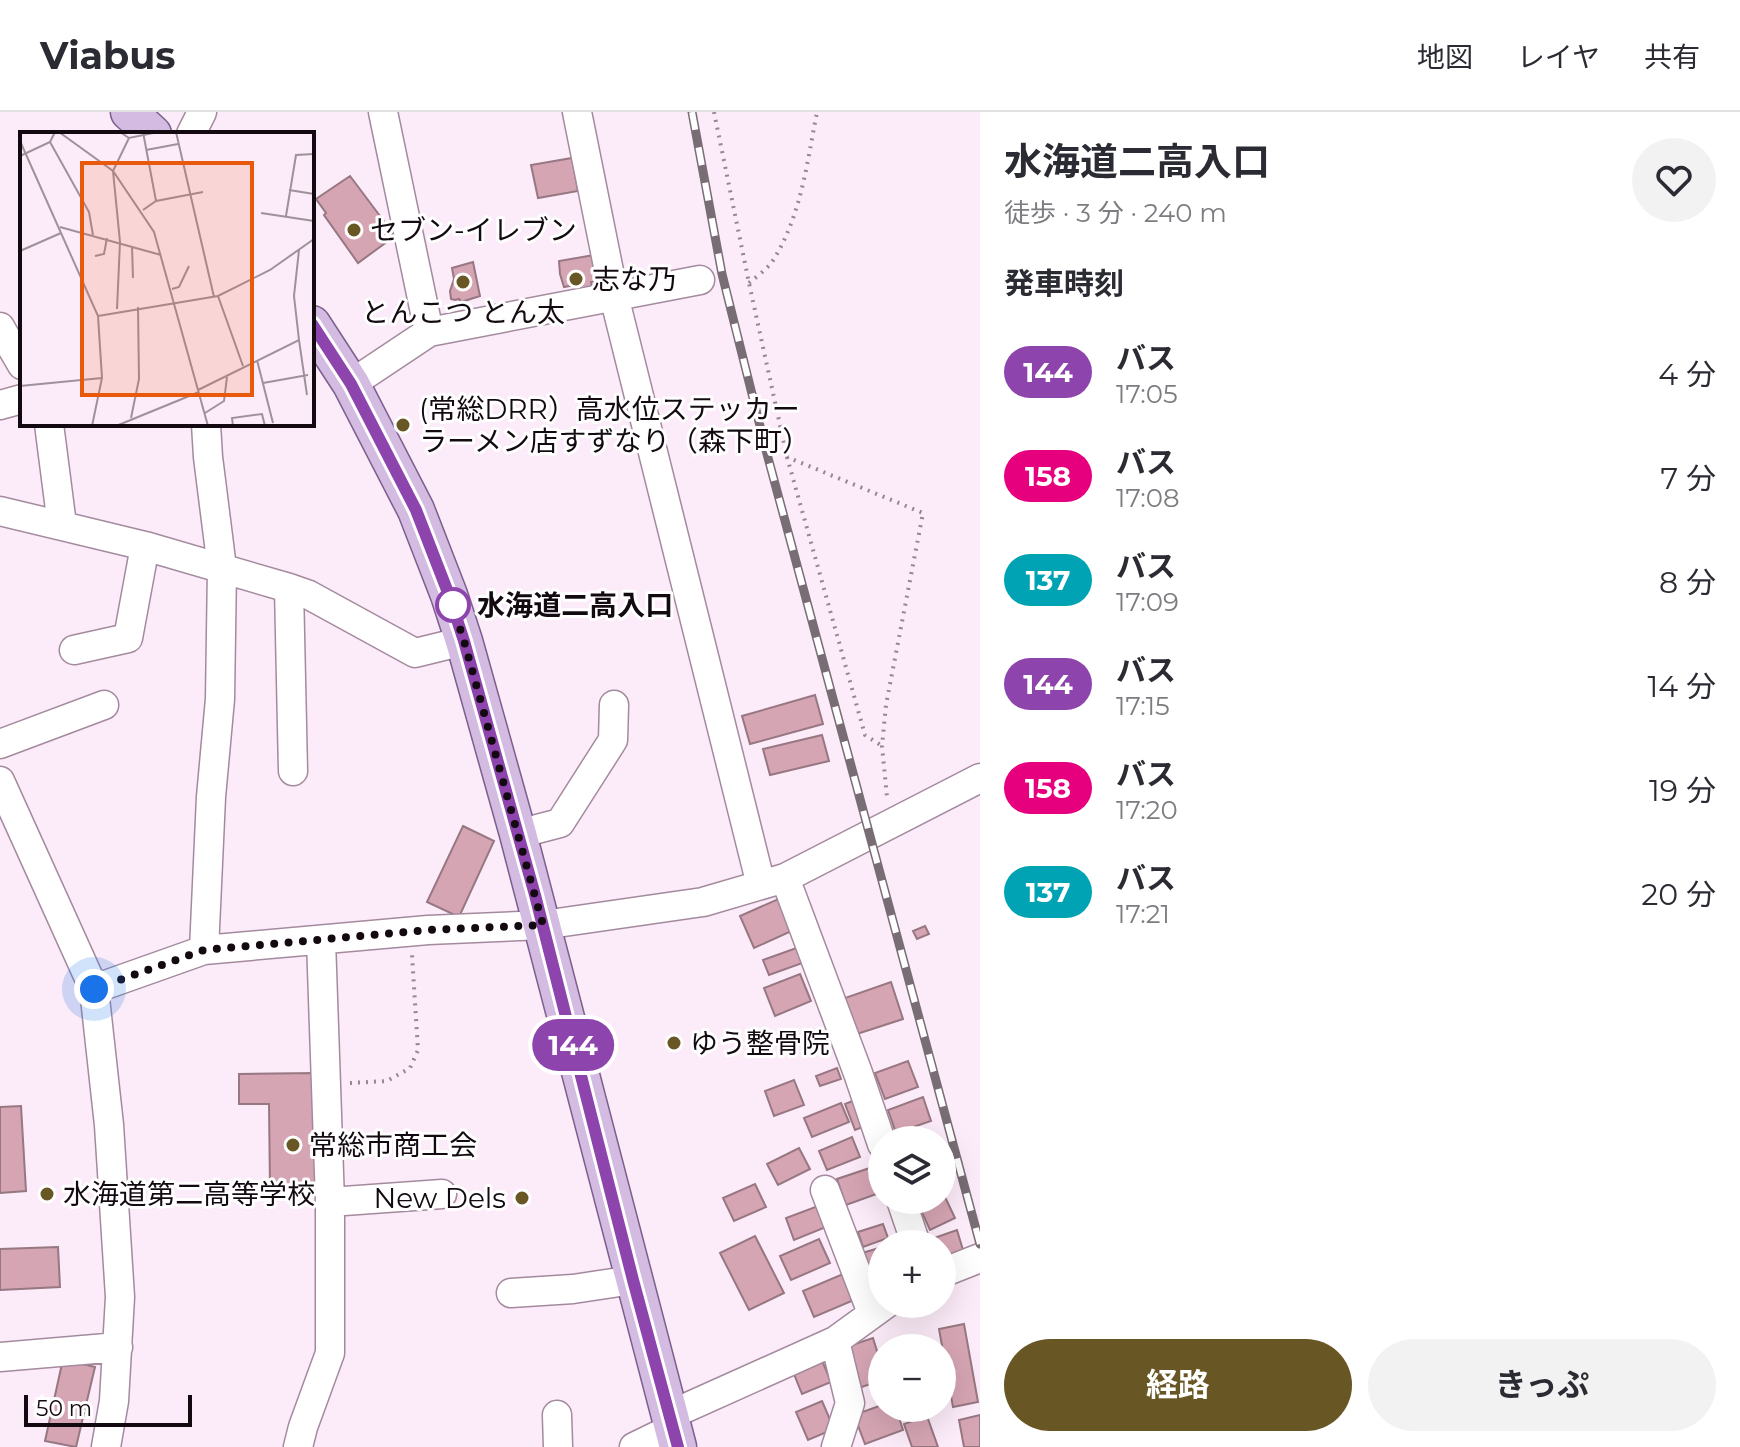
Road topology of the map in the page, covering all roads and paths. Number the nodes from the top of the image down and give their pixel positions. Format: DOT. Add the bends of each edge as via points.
graph roads {
  1 [pos="129,112"];
  2 [pos="202,112"];
  3 [pos="383,112"];
  4 [pos="577,112"];
  5 [pos="714,112"];
  6 [pos="817,112"];
  7 [pos="151,132"];
  8 [pos="192,132"];
  9 [pos="700,280"];
  10 [pos="749,283"];
  11 [pos="614,296"];
  12 [pos="0,327"];
  13 [pos="314,327"];
  14 [pos="429,332"];
  15 [pos="20,362"];
  16 [pos="351,384"];
  17 [pos="20,400"];
  18 [pos="0,405"];
  19 [pos="49,426"];
  20 [pos="206,426"];
  21 [pos="787,457"];
  22 [pos="0,511"];
  23 [pos="62,525"];
  24 [pos="145,546"];
  25 [pos="222,568"];
  26 [pos="289,588"];
  27 [pos="464,641"];
  28 [pos="74,650"];
  29 [pos="104,705"];
  30 [pos="614,705"];
  31 [pos="0,744"];
  32 [pos="882,746"];
  33 [pos="293,771"];
  34 [pos="980,778"];
  35 [pos="0,781"];
  36 [pos="890,823"];
  37 [pos="518,834"];
  38 [pos="773,882"];
  39 [pos="543,925"];
  40 [pos="411,932"];
  41 [pos="321,940"];
  42 [pos="204,950"];
  43 [pos="94,989"];
  44 [pos="327,1083"];
  45 [pos="876,1126"];
  46 [pos="825,1190"];
  47 [pos="442,1194"];
  48 [pos="330,1202"];
  49 [pos="980,1258"];
  50 [pos="956,1267"];
  51 [pos="633,1280"];
  52 [pos="868,1284"];
  53 [pos="511,1293"];
  54 [pos="868,1316"];
  55 [pos="835,1341"];
  56 [pos="118,1347"];
  57 [pos="0,1357"];
  58 [pos="557,1415"];
  59 [pos="674,1430"];
  60 [pos="106,1447"];
  61 [pos="298,1447"];
  62 [pos="558,1447"];
  63 [pos="634,1447"];
  64 [pos="836,1447"];
  1 -- 7 [label="main road"];
  2 -- 8 [label="street"];
  3 -- 14 [label="street"];
  4 -- 11 [label="street"];
  5 -- 10 [label="path"];
  6 -- 10 [label="path" via="789,229 770,264"];
  9 -- 11 [label="street"];
  10 -- 21 [label="path"];
  11 -- 14 [label="street"];
  11 -- 38 [label="street"];
  12 -- 15 [label="street"];
  13 -- 16 [label="main road"];
  14 -- 16 [label="street"];
  16 -- 27 [label="main road" via="416,510"];
  17 -- 18 [label="street"];
  19 -- 23 [label="street"];
  20 -- 25 [label="street"];
  21 -- 32 [label="path" via="865,735"];
  21 -- 32 [label="path" via="923,513"];
  22 -- 23 [label="street"];
  23 -- 24 [label="street"];
  24 -- 25 [label="street"];
  24 -- 28 [label="street" via="128,638"];
  25 -- 26 [label="street"];
  25 -- 42 [label="street" via="220,699"];
  26 -- 27 [label="street" via="415,653"];
  26 -- 33 [label="street"];
  27 -- 37 [label="main road"];
  29 -- 31 [label="street"];
  30 -- 37 [label="street" via="613,740 560,823"];
  32 -- 36 [label="path"];
  34 -- 36 [label="street"];
  35 -- 43 [label="street"];
  36 -- 38 [label="street"];
  37 -- 39 [label="main road"];
  38 -- 39 [label="street" via="703,902"];
  38 -- 45 [label="street" via="858,1073"];
  39 -- 40 [label="street"];
  39 -- 51 [label="main road"];
  40 -- 41 [label="street"];
  40 -- 44 [label="path" via="418,1050 410,1068 387,1081"];
  41 -- 42 [label="street"];
  41 -- 44 [label="street"];
  42 -- 43 [label="street"];
  43 -- 56 [label="street" via="116,1217"];
  44 -- 48 [label="street"];
  46 -- 52 [label="street"];
  47 -- 48 [label="street"];
  48 -- 61 [label="street" via="330,1353"];
  49 -- 50 [label="street"];
  51 -- 53 [label="street"];
  51 -- 59 [label="main road"];
  54 -- 55 [label="street"];
  55 -- 59 [label="street"];
  55 -- 64 [label="street" via="850,1403"];
  56 -- 57 [label="street"];
  56 -- 60 [label="street"];
  58 -- 62 [label="street"];
  59 -- 63 [label="street"];
}
